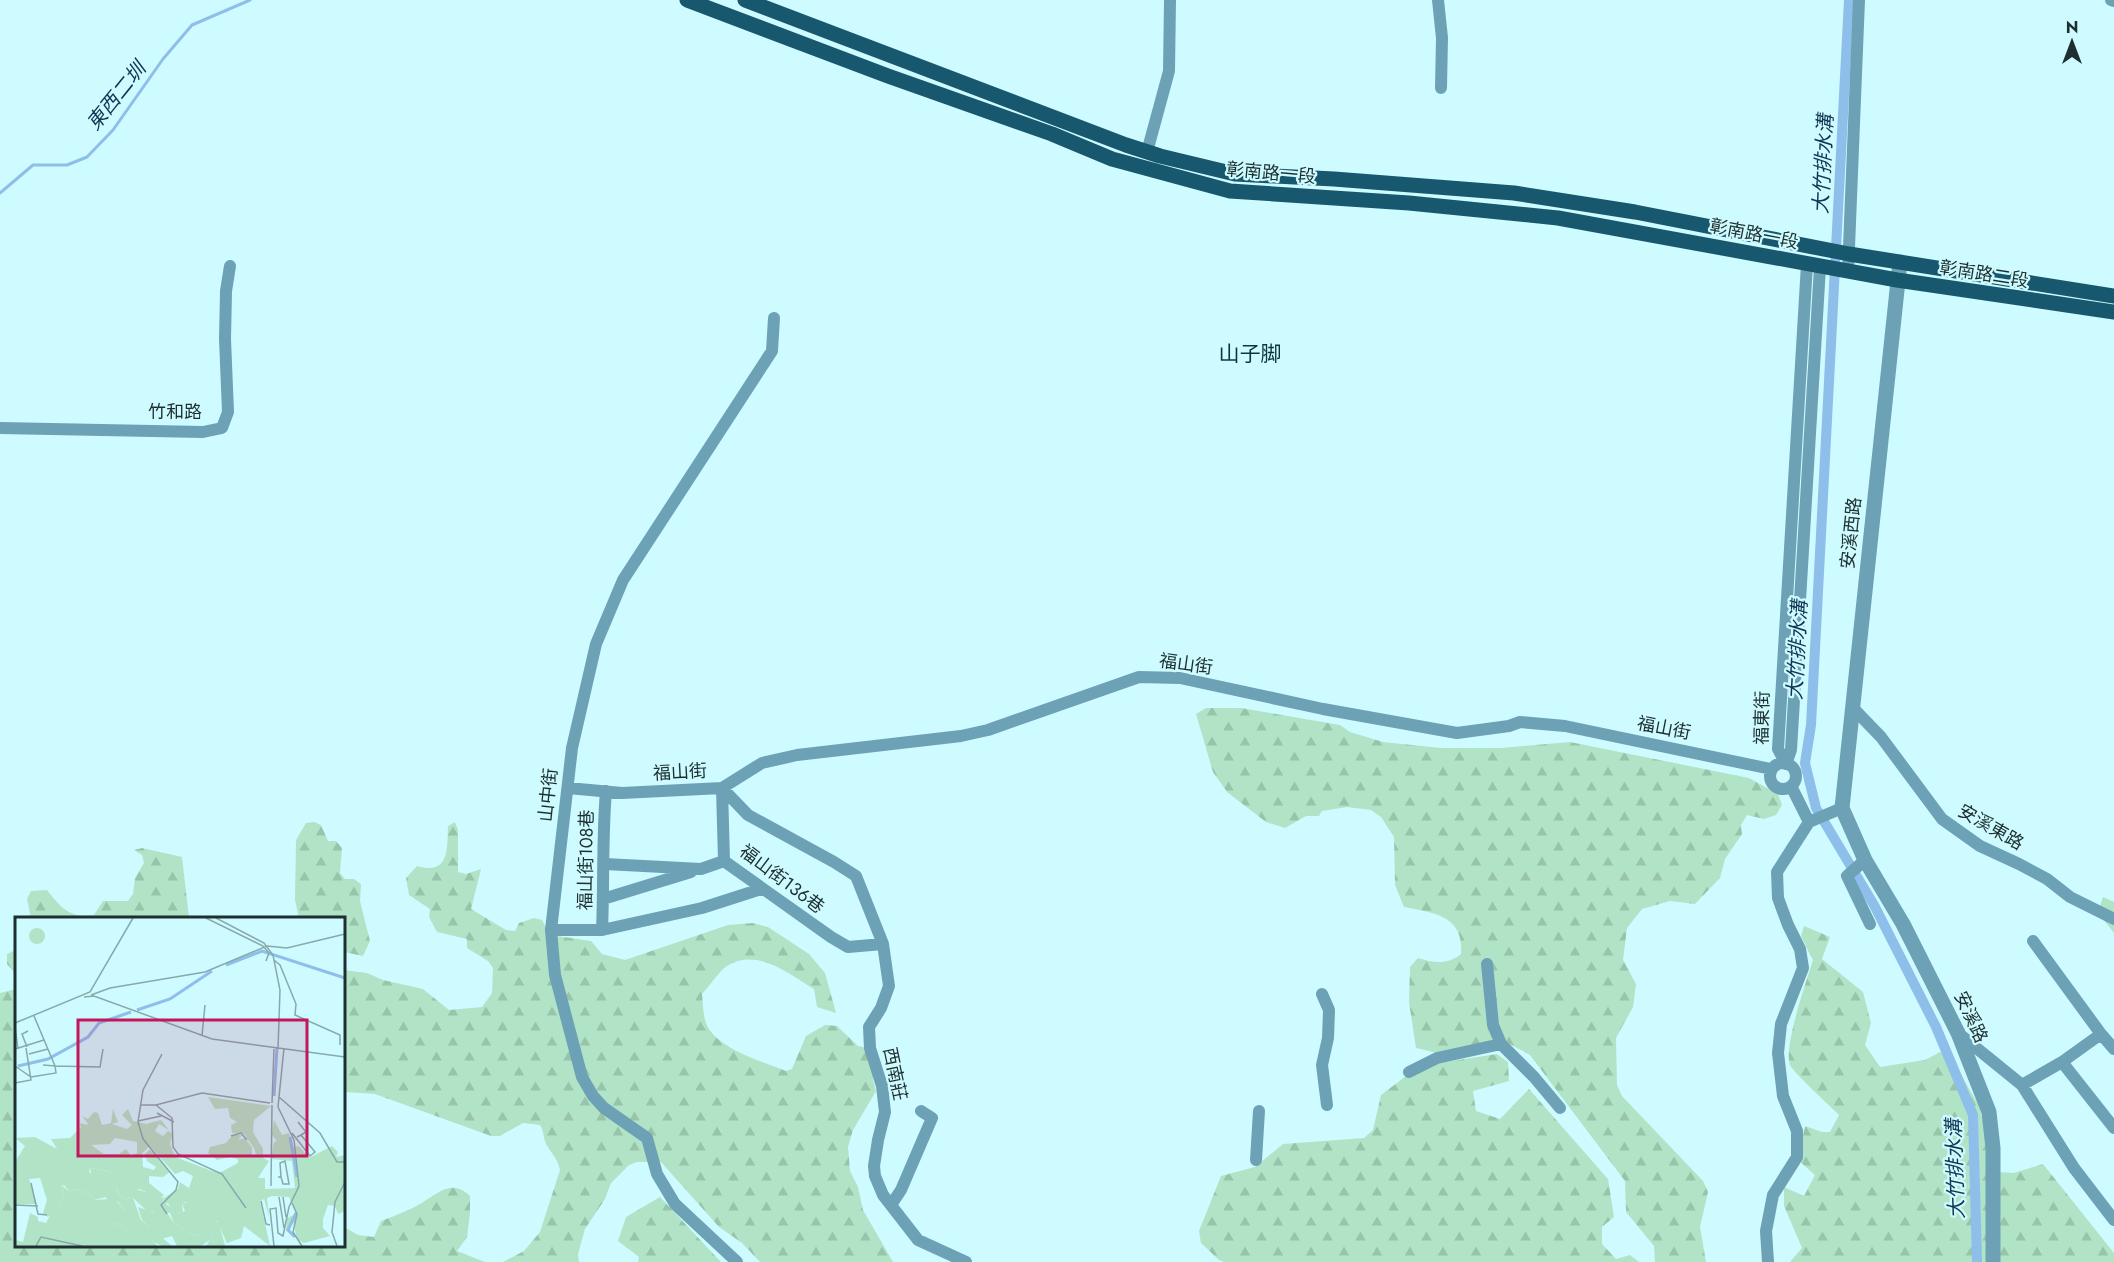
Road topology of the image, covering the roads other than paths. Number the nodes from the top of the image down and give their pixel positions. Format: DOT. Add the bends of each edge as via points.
graph roads {
  1 [pos="687,0"];
  2 [pos="745,0"];
  3 [pos="1170,0"];
  4 [pos="1438,0"];
  5 [pos="1859,0"];
  6 [pos="1441,88"];
  7 [pos="1147,152"];
  8 [pos="1808,247"];
  9 [pos="1825,249"];
  10 [pos="1849,254"];
  11 [pos="1900,262"];
  12 [pos="230,266"];
  13 [pos="1813,266"];
  14 [pos="1848,272"];
  15 [pos="1897,280"];
  16 [pos="2114,296"];
  17 [pos="2114,312"];
  18 [pos="774,318"];
  19 [pos="0,428"];
  20 [pos="1853,708"];
  21 [pos="1786,764"];
  22 [pos="1771,770"];
  23 [pos="1791,786"];
  24 [pos="568,788"];
  25 [pos="722,788"];
  26 [pos="606,791"];
  27 [pos="1842,808"];
  28 [pos="1809,822"];
  29 [pos="724,861"];
  30 [pos="1864,862"];
  31 [pos="605,864"];
  32 [pos="701,869"];
  33 [pos="761,889"];
  34 [pos="603,899"];
  35 [pos="2114,919"];
  36 [pos="1870,924"];
  37 [pos="551,930"];
  38 [pos="602,930"];
  39 [pos="2033,941"];
  40 [pos="883,944"];
  41 [pos="1487,964"];
  42 [pos="1322,994"];
  43 [pos="1958,1033"];
  44 [pos="2101,1034"];
  45 [pos="1501,1044"];
  46 [pos="2114,1049"];
  47 [pos="2062,1062"];
  48 [pos="1409,1072"];
  49 [pos="2022,1085"];
  50 [pos="1327,1105"];
  51 [pos="1560,1108"];
  52 [pos="921,1111"];
  53 [pos="1259,1111"];
  54 [pos="2114,1128"];
  55 [pos="1256,1160"];
  56 [pos="891,1205"];
  57 [pos="2114,1220"];
  58 [pos="737,1262"];
  59 [pos="966,1262"];
  60 [pos="1768,1262"];
  61 [pos="1993,1262"];
  1 -- 13 [label="main road, 彰南路一段" via="1112,159 1230,191 1558,218"];
  2 -- 7 [label="main road, 彰南路一段"];
  3 -- 7 [label="street" via="1169,71"];
  4 -- 6 [label="street"];
  5 -- 10 [label="street"];
  7 -- 8 [label="main road, 彰南路一段" via="1236,174 1514,193 1635,212"];
  8 -- 9 [label="main road, 彰南路一段"];
  8 -- 13 [label="main road, 福東街"];
  9 -- 10 [label="main road, 彰南路二段"];
  9 -- 13 [label="main road"];
  10 -- 11 [label="main road, 彰南路二段"];
  10 -- 14 [label="street"];
  11 -- 15 [label="street, 安溪西路"];
  11 -- 16 [label="main road, 彰南路二段"];
  12 -- 19 [label="street, 竹和路" via="225,339 228,412 222,428 204,432"];
  13 -- 14 [label="main road, 彰南路一段"];
  13 -- 21 [label="street, 福東街" via="1799,517 1778,749"];
  14 -- 15 [label="main road, 彰南路二段"];
  15 -- 17 [label="main road, 彰南路二段"];
  15 -- 20 [label="street, 安溪西路"];
  18 -- 24 [label="street, 山中街" via="772,351 623,580 596,644 572,748"];
  20 -- 27 [label="street, 安溪西路"];
  20 -- 35 [label="street, 安溪東路" via="1881,737 1942,819 1980,846 2047,879 2070,897"];
  21 -- 22 [label="street"];
  21 -- 23 [label="street" via="1795,773"];
  22 -- 23 [label="street" via="1774,787 1784,790"];
  22 -- 25 [label="street, 福山街" via="1565,726 1521,722 1456,733 1180,678 1139,677 988,730 762,763"];
  23 -- 28 [label="street"];
  24 -- 26 [label="street, 福山街"];
  24 -- 37 [label="street, 山中街"];
  25 -- 26 [label="street, 福山街"];
  25 -- 29 [label="street, 福山街136巷"];
  25 -- 40 [label="street, 西南莊" via="748,815 856,876"];
  26 -- 31 [label="street, 福山街108巷"];
  27 -- 28 [label="street"];
  27 -- 30 [label="street, 安溪路"];
  28 -- 60 [label="street" via="1777,872 1778,898 1800,949 1803,968 1781,1024 1778,1053 1783,1096 1797,1131 1797,1157 1773,1195 1766,1231"];
  29 -- 32 [label="street"];
  29 -- 33 [label="street, 福山街136巷"];
  30 -- 36 [label="street" via="1847,876"];
  30 -- 43 [label="street, 安溪路" via="1903,924"];
  31 -- 32 [label="street"];
  31 -- 34 [label="street, 福山街108巷"];
  32 -- 34 [label="street"];
  33 -- 38 [label="street" via="702,908"];
  33 -- 40 [label="street, 福山街136巷" via="848,947"];
  34 -- 38 [label="street, 福山街108巷"];
  37 -- 38 [label="street"];
  37 -- 58 [label="street, 山中街" via="555,975 582,1077 604,1108 646,1138 657,1174 675,1204"];
  39 -- 44 [label="street"];
  40 -- 56 [label="street, 西南莊" via="889,986 869,1027 885,1112 875,1176"];
  41 -- 45 [label="street" via="1493,1026"];
  42 -- 50 [label="street" via="1329,1010 1322,1065"];
  43 -- 49 [label="street"];
  43 -- 61 [label="street, 安溪路" via="1989,1112 1993,1148"];
  44 -- 46 [label="street"];
  44 -- 47 [label="street"];
  45 -- 48 [label="street" via="1437,1058"];
  45 -- 51 [label="street"];
  47 -- 49 [label="street"];
  47 -- 54 [label="street"];
  49 -- 57 [label="street" via="2074,1168"];
  52 -- 56 [label="street" via="932,1118"];
  53 -- 55 [label="street"];
  56 -- 59 [label="street, 西南莊" via="918,1240"];
}
